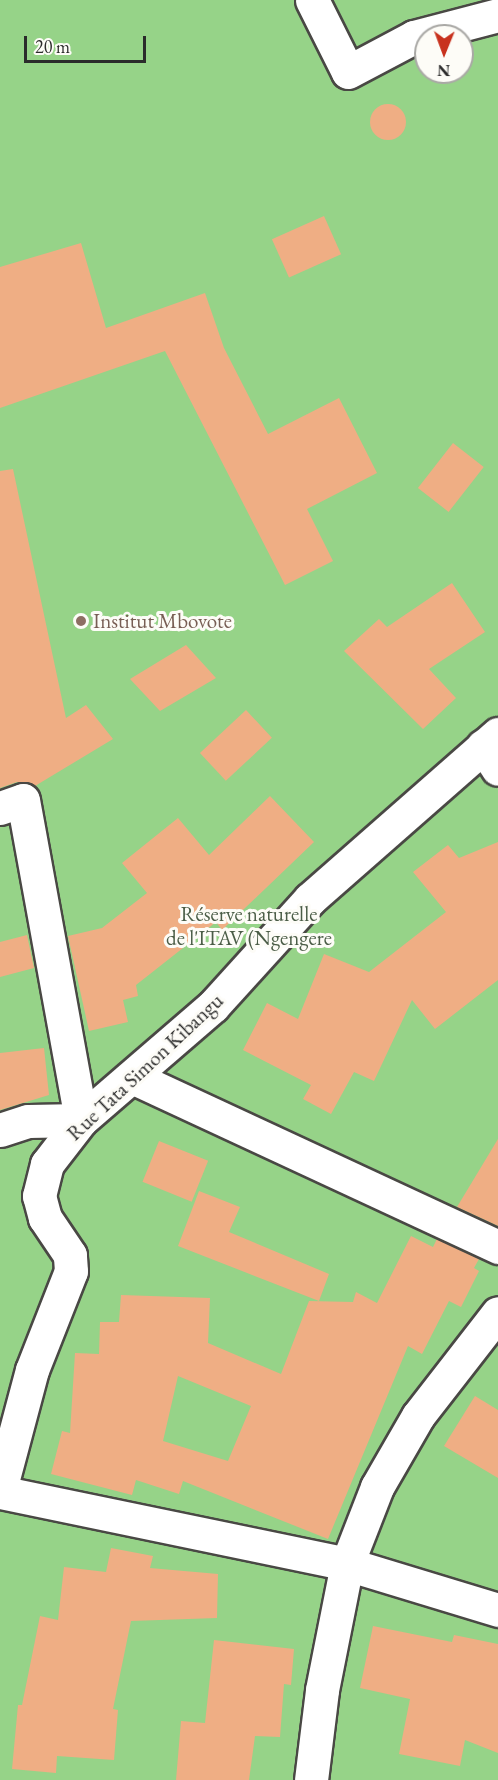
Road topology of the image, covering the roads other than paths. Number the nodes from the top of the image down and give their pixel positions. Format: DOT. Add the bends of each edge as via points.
graph roads {
  1 [pos="312,0"];
  2 [pos="498,15"];
  3 [pos="493,750"];
  4 [pos="0,808"];
  5 [pos="132,1077"];
  6 [pos="81,1120"];
  7 [pos="0,1130"];
  8 [pos="498,1247"];
  9 [pos="498,1313"];
  10 [pos="0,1491"];
  11 [pos="347,1564"];
  12 [pos="498,1610"];
  13 [pos="311,1780"];
  1 -- 2 [label="street" via="348,72 414,37"];
  3 -- 5 [label="street, Rue Tata Simon Kibangu" via="310,899 213,1006"];
  4 -- 6 [label="street" via="23,800"];
  5 -- 6 [label="street, Rue Tata Simon Kibangu"];
  5 -- 8 [label="street"];
  6 -- 7 [label="street" via="28,1121"];
  6 -- 10 [label="street, Rue Tata Simon Kibangu" via="47,1164 39,1196 45,1218 70,1255 71,1271 32,1370"];
  9 -- 11 [label="street" via="418,1416 377,1487"];
  10 -- 11 [label="street"];
  11 -- 12 [label="street"];
  11 -- 13 [label="street" via="322,1690"];
}
